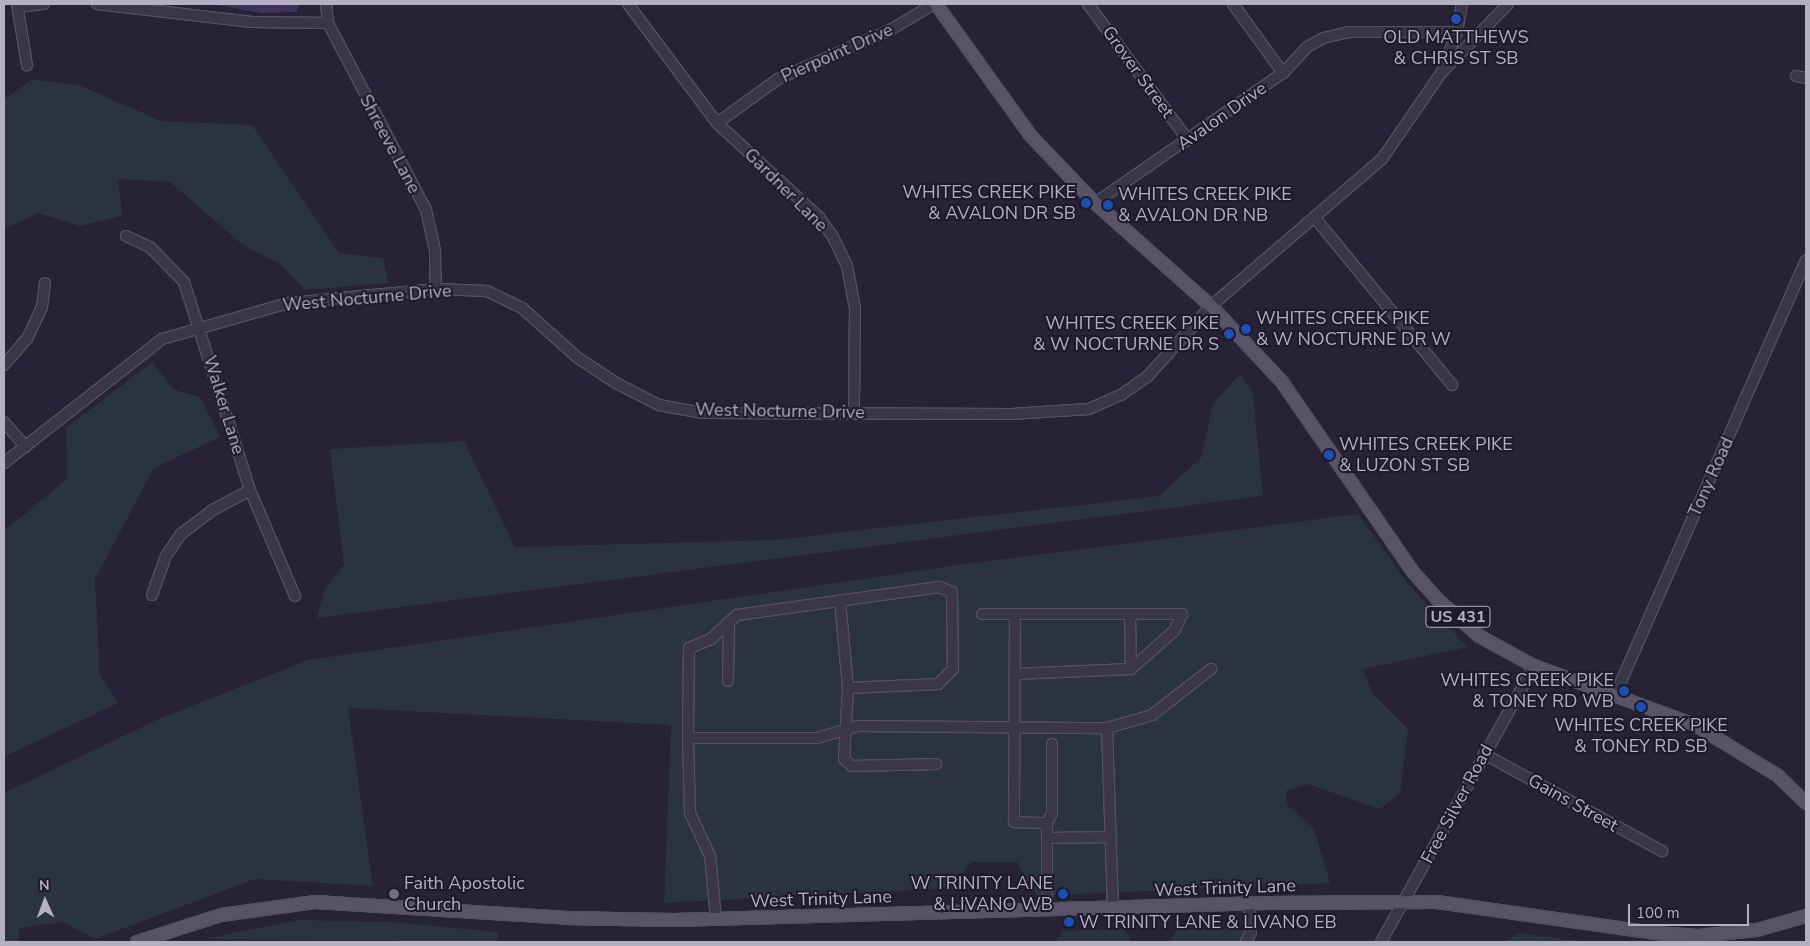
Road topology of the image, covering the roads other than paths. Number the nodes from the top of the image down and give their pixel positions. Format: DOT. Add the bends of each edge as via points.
graph roads {
  1 [pos="44,4"];
  2 [pos="97,4"];
  3 [pos="326,4"];
  4 [pos="628,4"];
  5 [pos="935,4"];
  6 [pos="1088,4"];
  7 [pos="1233,4"];
  8 [pos="1462,4"];
  9 [pos="1508,4"];
  10 [pos="18,5"];
  11 [pos="328,23"];
  12 [pos="1457,32"];
  13 [pos="27,65"];
  14 [pos="1283,73"];
  15 [pos="1441,73"];
  16 [pos="1796,76"];
  17 [pos="1806,78"];
  18 [pos="718,123"];
  19 [pos="1188,140"];
  20 [pos="1095,203"];
  21 [pos="1314,218"];
  22 [pos="126,236"];
  23 [pos="1806,261"];
  24 [pos="45,283"];
  25 [pos="436,289"];
  26 [pos="1210,306"];
  27 [pos="200,325"];
  28 [pos="4,365"];
  29 [pos="1452,385"];
  30 [pos="854,412"];
  31 [pos="4,422"];
  32 [pos="26,447"];
  33 [pos="4,463"];
  34 [pos="250,490"];
  35 [pos="152,595"];
  36 [pos="295,596"];
  37 [pos="840,600"];
  38 [pos="982,614"];
  39 [pos="1015,614"];
  40 [pos="1130,614"];
  41 [pos="729,622"];
  42 [pos="1534,666"];
  43 [pos="1131,669"];
  44 [pos="1211,669"];
  45 [pos="1015,674"];
  46 [pos="728,681"];
  47 [pos="848,688"];
  48 [pos="1616,693"];
  49 [pos="1016,727"];
  50 [pos="1107,728"];
  51 [pos="847,729"];
  52 [pos="688,738"];
  53 [pos="1052,744"];
  54 [pos="1484,754"];
  55 [pos="936,764"];
  56 [pos="1806,803"];
  57 [pos="1047,823"];
  58 [pos="1110,837"];
  59 [pos="1048,838"];
  60 [pos="1662,851"];
  61 [pos="1405,901"];
  62 [pos="1250,904"];
  63 [pos="1113,909"];
  64 [pos="1048,910"];
  65 [pos="1806,916"];
  66 [pos="716,919"];
  67 [pos="137,942"];
  68 [pos="1246,942"];
  69 [pos="1381,942"];
  1 -- 10 [label="street"];
  2 -- 11 [label="street" via="252,22"];
  3 -- 11 [label="street, Shreeve Lane"];
  4 -- 18 [label="street, Gardner Lane"];
  5 -- 18 [label="street, Pierpoint Drive" via="890,30 778,79"];
  5 -- 20 [label="main road, US 431" via="1030,135"];
  6 -- 19 [label="street, Grover Street"];
  7 -- 14 [label="street"];
  8 -- 12 [label="street"];
  9 -- 15 [label="street"];
  10 -- 13 [label="street"];
  11 -- 25 [label="street, Shreeve Lane" via="426,210 435,250"];
  12 -- 14 [label="street, Avalon Drive" via="1348,32 1328,36 1308,47"];
  12 -- 15 [label="street"];
  14 -- 19 [label="street, Avalon Drive"];
  15 -- 21 [label="street, West Nocturne Drive" via="1382,159"];
  16 -- 17 [label="street"];
  18 -- 30 [label="street, Gardner Lane" via="819,217 847,266 855,308"];
  19 -- 20 [label="street, Avalon Drive"];
  20 -- 26 [label="main road, US 431"];
  21 -- 26 [label="street, West Nocturne Drive"];
  21 -- 29 [label="street"];
  22 -- 27 [label="street, Walker Lane" via="166,261 184,282"];
  23 -- 48 [label="street, Tony Road"];
  24 -- 28 [label="street" via="42,307 27,339"];
  25 -- 27 [label="street, West Nocturne Drive" via="288,303"];
  25 -- 30 [label="street, West Nocturne Drive" via="487,291 522,308 578,358 616,384 659,404 703,413"];
  26 -- 30 [label="street, West Nocturne Drive" via="1148,376 1121,395 1089,409 1012,414"];
  26 -- 42 [label="main road, US 431" via="1308,415 1413,572 1479,636"];
  27 -- 32 [label="street, West Nocturne Drive" via="143,350"];
  27 -- 34 [label="street, Walker Lane"];
  31 -- 32 [label="street"];
  32 -- 33 [label="street, West Nocturne Drive"];
  34 -- 35 [label="street" via="211,511 181,534 166,556"];
  34 -- 36 [label="street, Walker Lane"];
  37 -- 41 [label="street" via="736,615"];
  37 -- 47 [label="street"];
  37 -- 47 [label="street" via="939,587 952,592 953,669 946,678 938,684"];
  38 -- 39 [label="street"];
  39 -- 40 [label="street"];
  39 -- 45 [label="street"];
  40 -- 43 [label="street"];
  40 -- 43 [label="street" via="1182,614 1175,630"];
  41 -- 46 [label="street"];
  41 -- 52 [label="street" via="711,639 689,648"];
  42 -- 48 [label="main road, US 431"];
  42 -- 54 [label="street, Free Silver Road"];
  43 -- 45 [label="street"];
  44 -- 50 [label="street" via="1152,715"];
  45 -- 49 [label="street"];
  47 -- 51 [label="street"];
  48 -- 56 [label="main road, US 431" via="1712,734 1777,775"];
  49 -- 50 [label="street"];
  49 -- 51 [label="street"];
  49 -- 57 [label="street" via="1014,822"];
  50 -- 58 [label="street"];
  51 -- 52 [label="street" via="817,738"];
  51 -- 55 [label="street" via="844,759 852,766"];
  52 -- 66 [label="street" via="690,813 710,856"];
  53 -- 57 [label="street" via="1052,812"];
  54 -- 60 [label="street, Gains Street"];
  54 -- 61 [label="street, Free Silver Road"];
  57 -- 59 [label="street"];
  58 -- 59 [label="street"];
  58 -- 63 [label="street"];
  59 -- 64 [label="street"];
  61 -- 62 [label="main road, West Trinity Lane"];
  61 -- 65 [label="main road, West Trinity Lane" via="1502,908 1656,933 1698,936 1757,930"];
  61 -- 69 [label="street, Free Silver Road"];
  62 -- 63 [label="main road, West Trinity Lane"];
  62 -- 68 [label="street" via="1251,932"];
  63 -- 64 [label="main road, West Trinity Lane"];
  64 -- 66 [label="main road, West Trinity Lane"];
  66 -- 67 [label="main road, West Trinity Lane" via="567,918 315,902 221,915"];
}
